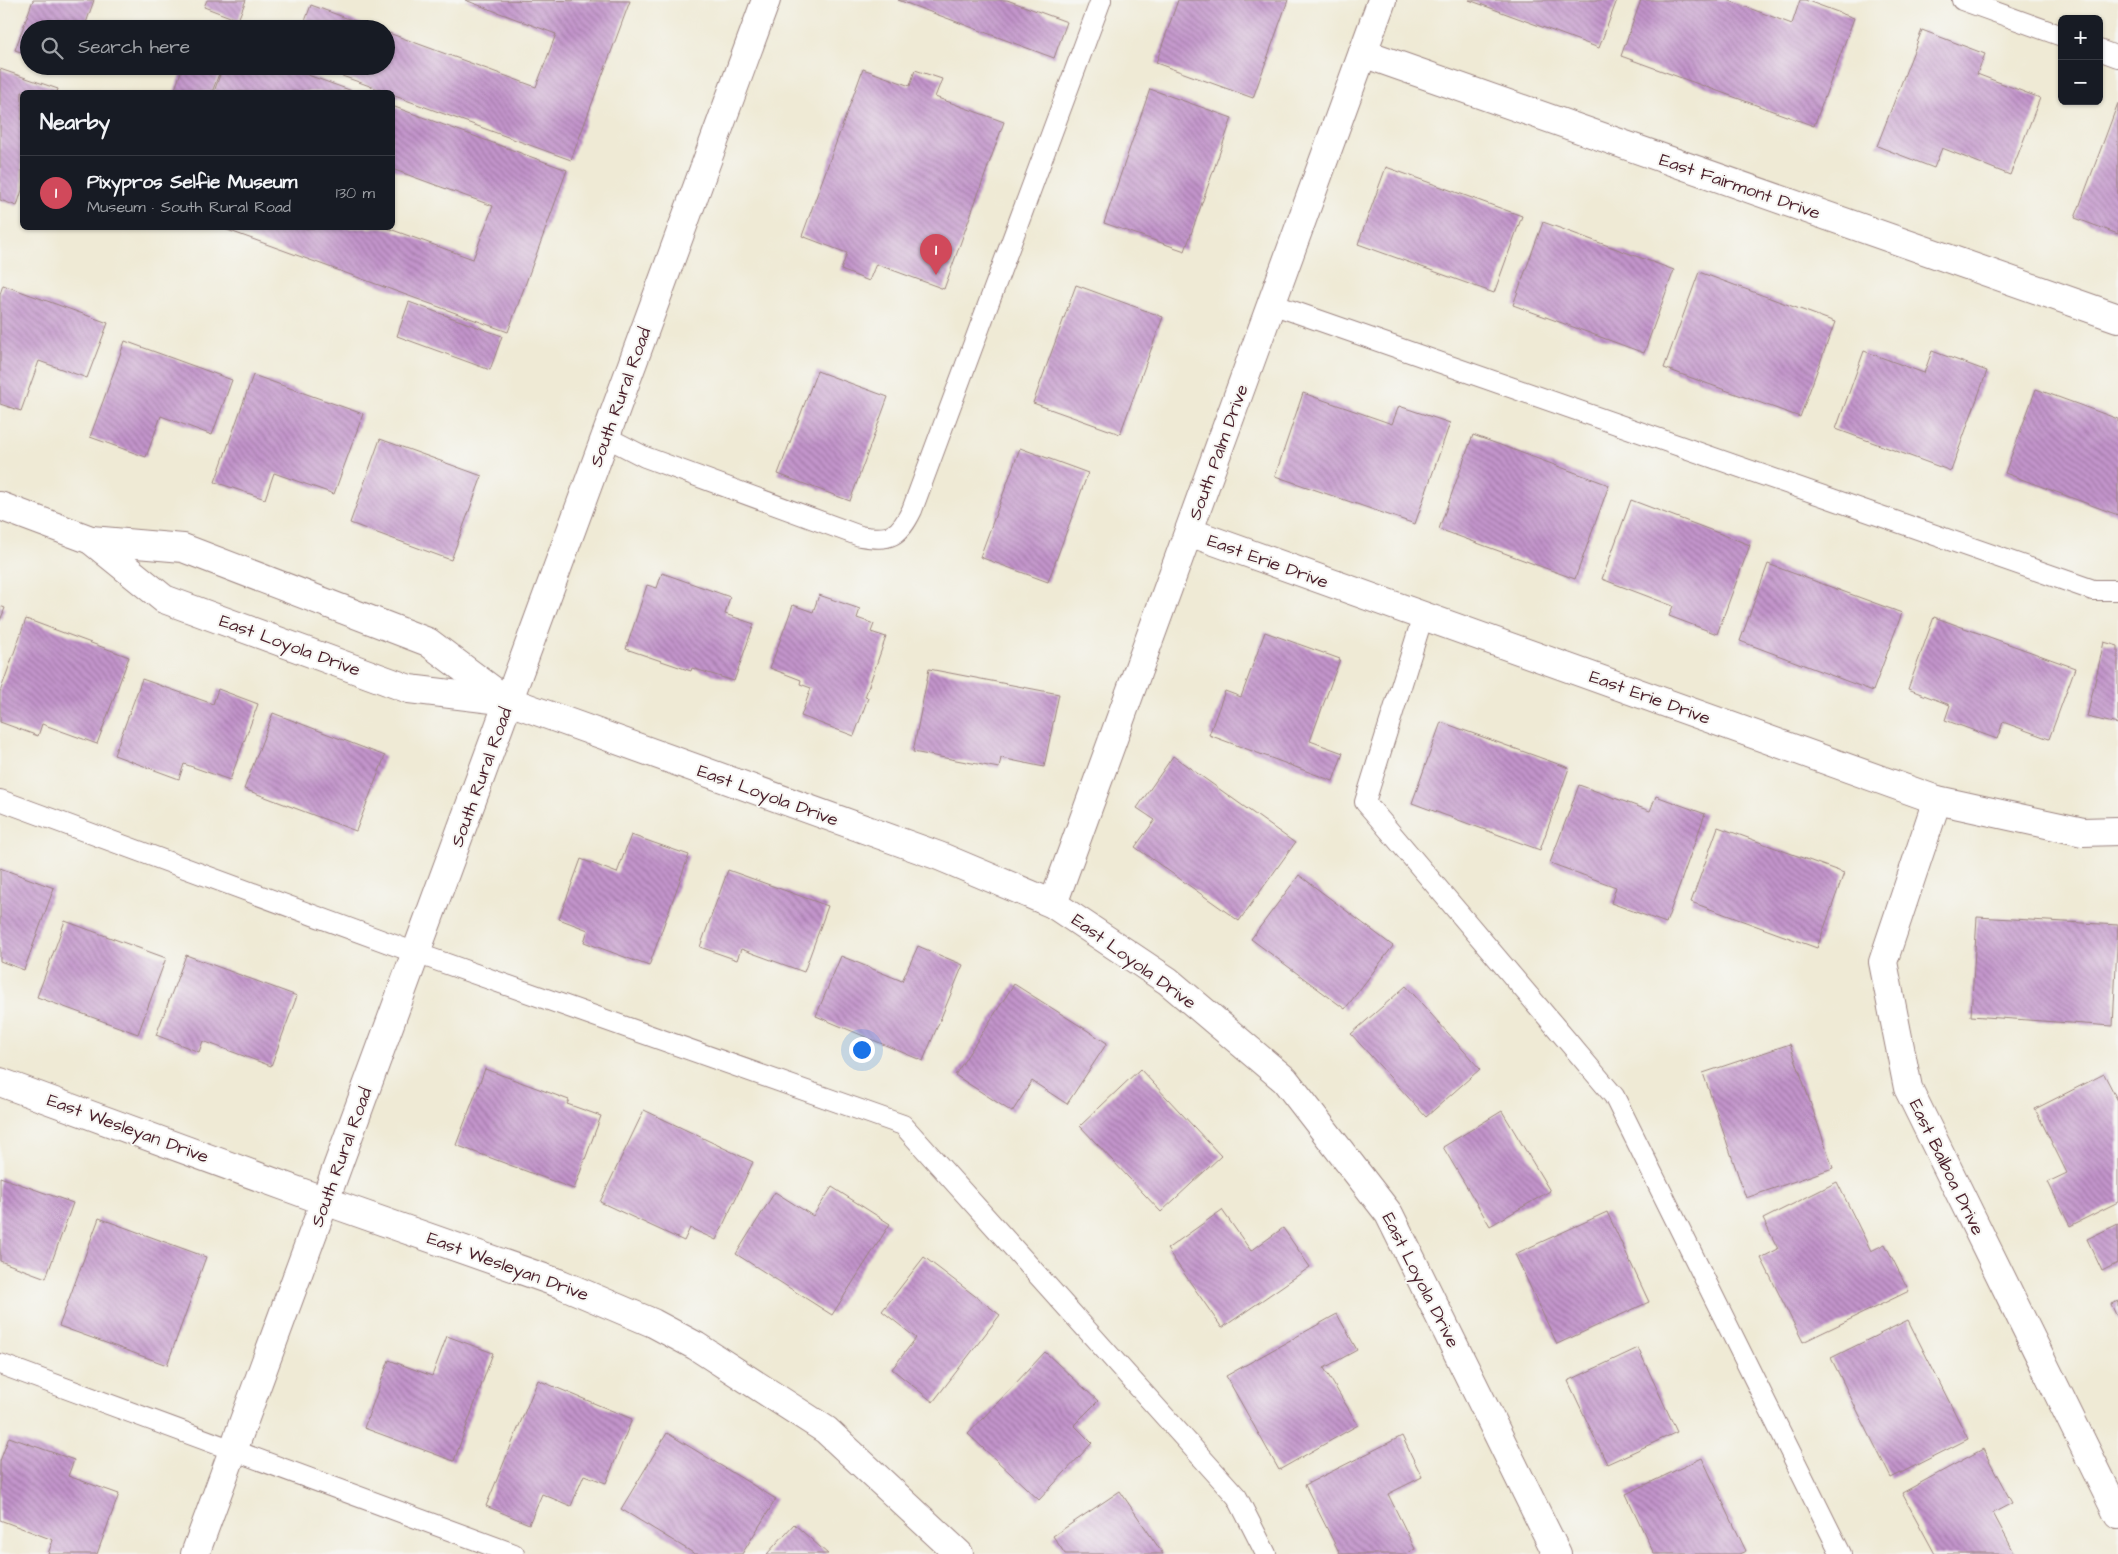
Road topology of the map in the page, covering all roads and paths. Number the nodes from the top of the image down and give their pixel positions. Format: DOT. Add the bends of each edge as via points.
graph roads {
  1 [pos="766,0"];
  2 [pos="1101,0"];
  3 [pos="1382,0"];
  4 [pos="1962,0"];
  5 [pos="2058,35"];
  6 [pos="2103,51"];
  7 [pos="1363,53"];
  8 [pos="2118,57"];
  9 [pos="1272,304"];
  10 [pos="2118,318"];
  11 [pos="606,437"];
  12 [pos="0,506"];
  13 [pos="1189,532"];
  14 [pos="92,540"];
  15 [pos="2118,590"];
  16 [pos="1424,616"];
  17 [pos="509,702"];
  18 [pos="0,800"];
  19 [pos="1937,800"];
  20 [pos="2118,831"];
  21 [pos="1053,904"];
  22 [pos="416,953"];
  23 [pos="0,1082"];
  24 [pos="325,1201"];
  25 [pos="0,1364"];
  26 [pos="233,1450"];
  27 [pos="2118,1515"];
  28 [pos="195,1554"];
  29 [pos="514,1554"];
  30 [pos="959,1554"];
  31 [pos="1266,1554"];
  32 [pos="1557,1554"];
  33 [pos="1841,1554"];
  1 -- 11 [label="street, South Rural Road"];
  2 -- 11 [label="lane" via="912,510 905,526 894,536 878,539 860,536 645,457"];
  3 -- 7 [label="street, South Palm Drive"];
  4 -- 5 [label="lane"];
  6 -- 8 [label="lane"];
  7 -- 9 [label="street, South Palm Drive"];
  7 -- 10 [label="street, East Fairmont Drive"];
  9 -- 13 [label="street, South Palm Drive"];
  9 -- 15 [label="lane" via="2093,590"];
  11 -- 17 [label="street, South Rural Road"];
  12 -- 14 [label="street, East Loyola Drive"];
  13 -- 16 [label="street, East Erie Drive"];
  13 -- 21 [label="street, South Palm Drive"];
  14 -- 17 [label="street, East Loyola Drive" via="183,548 428,642"];
  14 -- 17 [label="street, East Loyola Drive" via="164,599 409,689"];
  16 -- 19 [label="street, East Erie Drive"];
  16 -- 33 [label="lane" via="1365,802 1614,1096"];
  17 -- 21 [label="street, East Loyola Drive" via="939,856"];
  17 -- 22 [label="street, South Rural Road"];
  18 -- 22 [label="lane"];
  19 -- 20 [label="street, East Erie Drive" via="2083,832"];
  19 -- 27 [label="street, East Balboa Drive" via="1883,962 1908,1088"];
  21 -- 32 [label="street, East Loyola Drive" via="1168,981 1285,1080 1358,1174 1389,1214"];
  22 -- 24 [label="street, South Rural Road"];
  22 -- 31 [label="lane" via="903,1125 1238,1497"];
  23 -- 24 [label="street, East Wesleyan Drive"];
  24 -- 26 [label="street, South Rural Road"];
  24 -- 30 [label="street, East Wesleyan Drive" via="561,1284 653,1323 696,1346 826,1430"];
  25 -- 26 [label="lane"];
  26 -- 28 [label="street, South Rural Road"];
  26 -- 29 [label="lane"];
}
